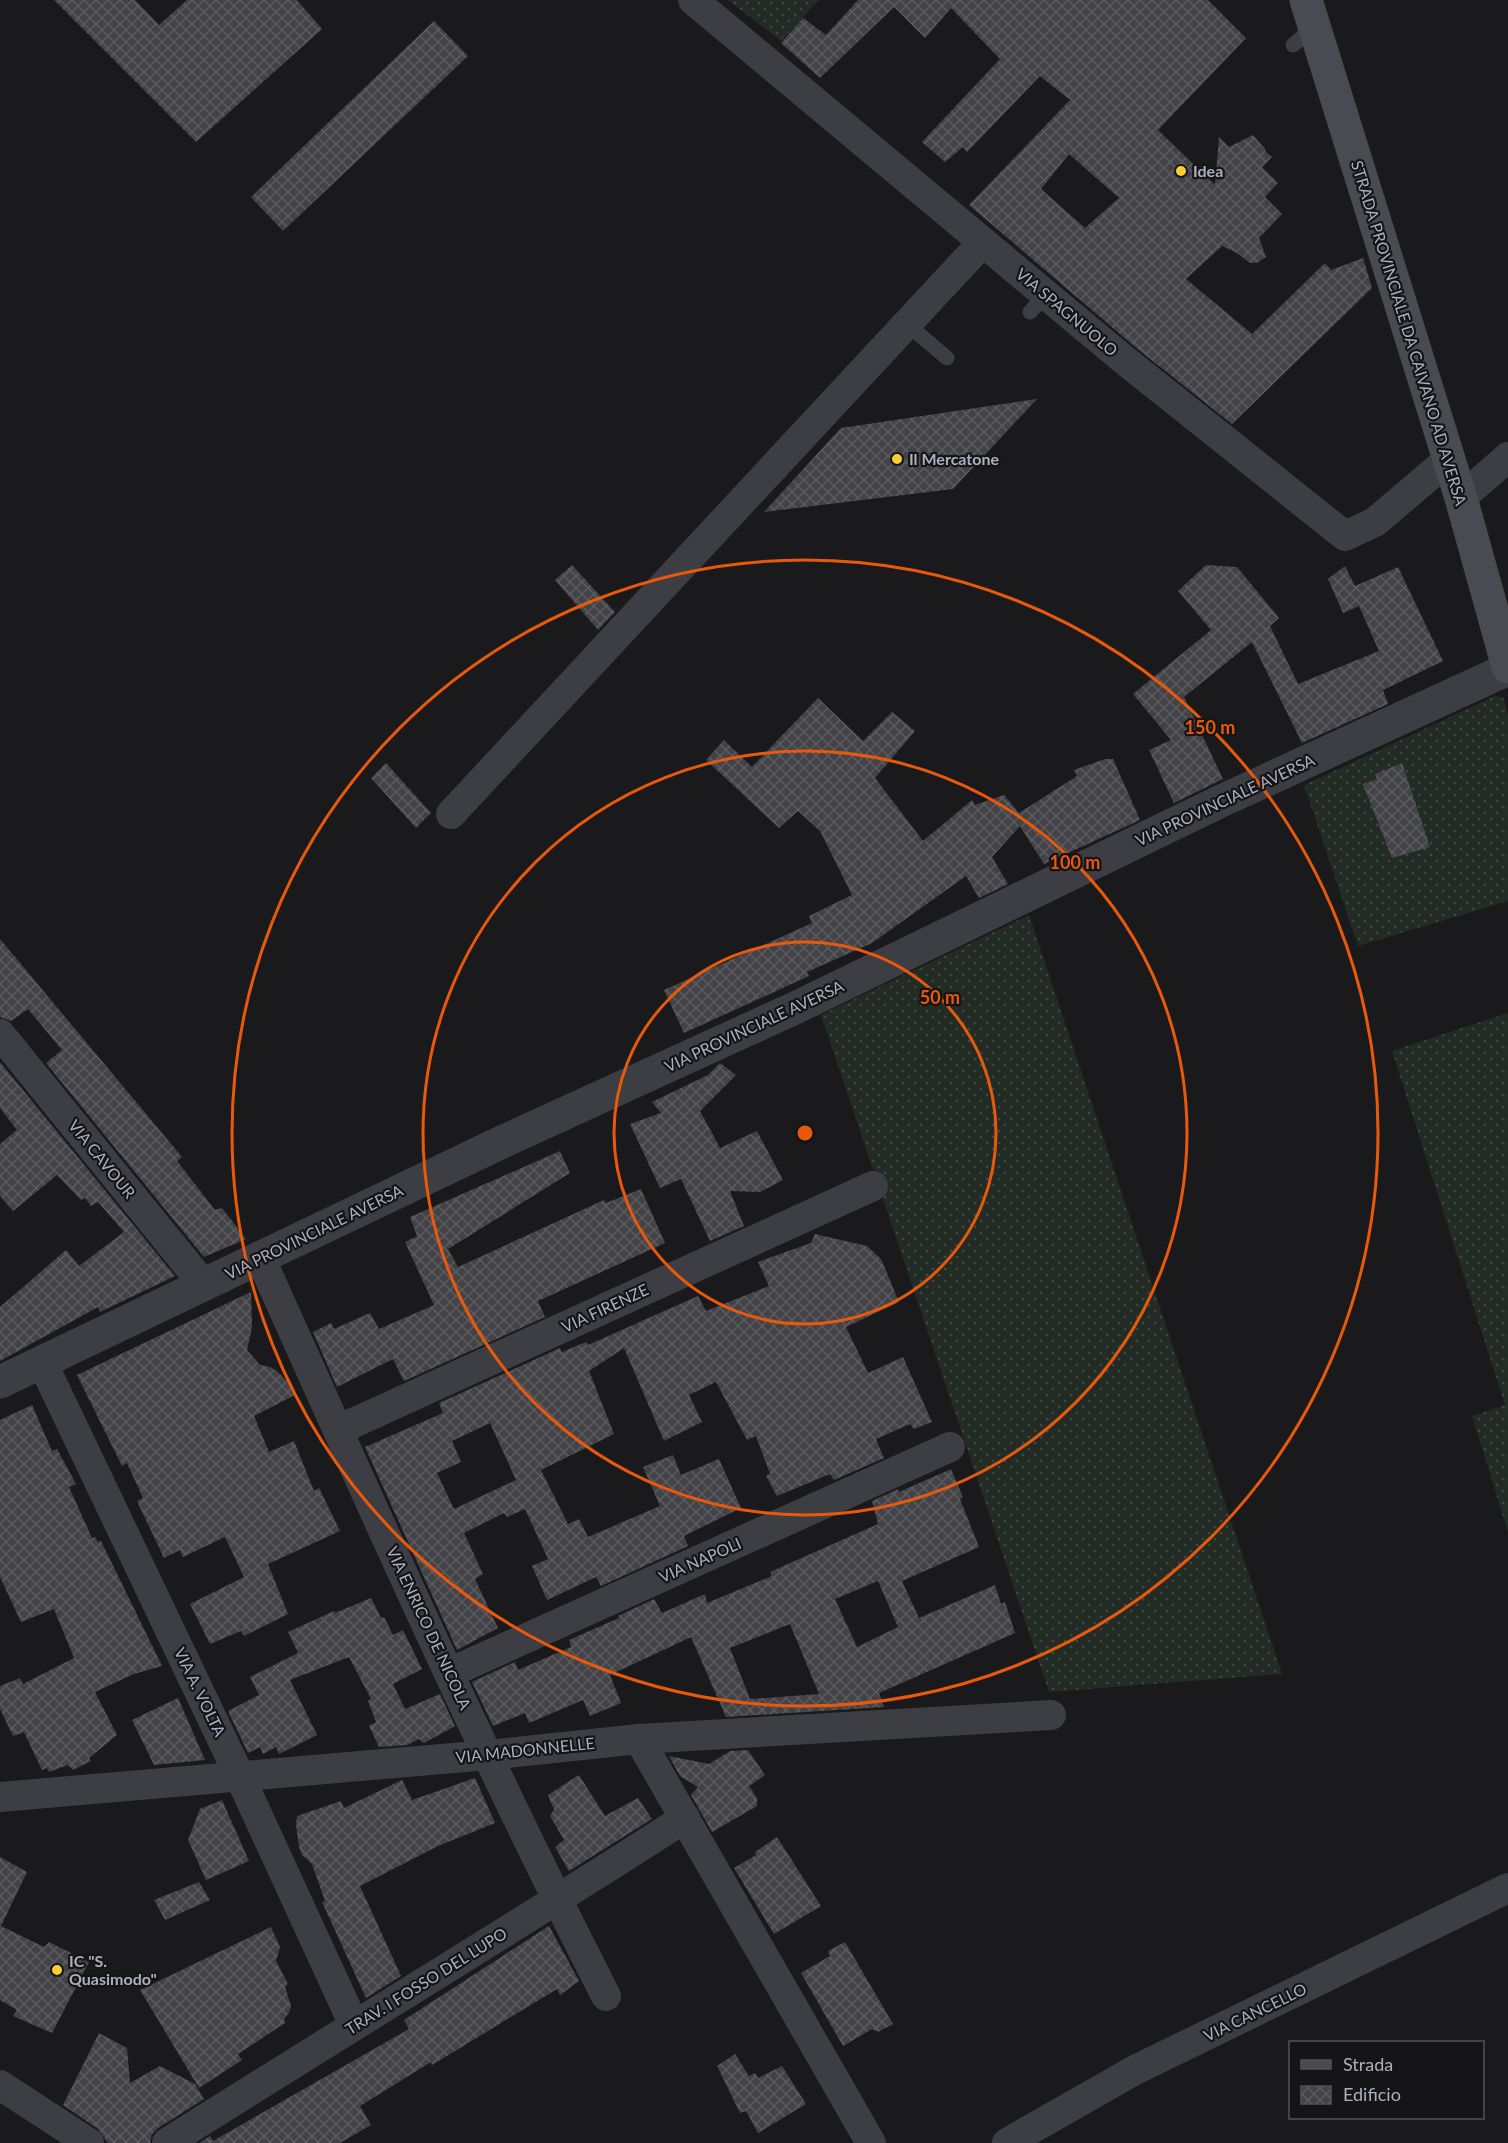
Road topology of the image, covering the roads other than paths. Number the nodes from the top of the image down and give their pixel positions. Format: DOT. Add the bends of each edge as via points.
graph roads {
  1 [pos="693,0"];
  2 [pos="1304,24"];
  3 [pos="983,242"];
  4 [pos="907,324"];
  5 [pos="947,358"];
  6 [pos="1508,457"];
  7 [pos="1449,460"];
  8 [pos="1461,498"];
  9 [pos="1508,668"];
  10 [pos="452,814"];
  11 [pos="0,1034"];
  12 [pos="873,1186"];
  13 [pos="260,1257"];
  14 [pos="204,1285"];
  15 [pos="42,1362"];
  16 [pos="0,1382"];
  17 [pos="338,1430"];
  18 [pos="950,1448"];
  19 [pos="449,1673"];
  20 [pos="1051,1715"];
  21 [pos="639,1739"];
  22 [pos="488,1755"];
  23 [pos="240,1777"];
  24 [pos="0,1797"];
  25 [pos="685,1818"];
  26 [pos="1508,1888"];
  27 [pos="557,1900"];
  28 [pos="606,1996"];
  29 [pos="354,2025"];
  30 [pos="0,2085"];
  31 [pos="89,2143"];
  32 [pos="167,2143"];
  33 [pos="871,2143"];
  34 [pos="1007,2143"];
  1 -- 3 [label="street, VIA SPAGNUOLO"];
  2 -- 7 [label="main road, STRADA PROVINCIALE DA CAIVANO AD AVERSA"];
  3 -- 4 [label="street"];
  3 -- 7 [label="street, VIA SPAGNUOLO" via="1038,303 1123,359 1345,536 1375,522"];
  4 -- 5 [label="lane"];
  4 -- 10 [label="street"];
  6 -- 8 [label="street"];
  7 -- 8 [label="main road, STRADA PROVINCIALE DA CAIVANO AD AVERSA"];
  8 -- 9 [label="main road, STRADA PROVINCIALE DA CAIVANO AD AVERSA"];
  9 -- 13 [label="street, VIA PROVINCIALE AVERSA" via="1219,802 795,1008"];
  11 -- 14 [label="street, VIA CAVOUR"];
  12 -- 17 [label="street, VIA FIRENZE"];
  13 -- 14 [label="street, VIA PROVINCIALE AVERSA"];
  13 -- 17 [label="street, VIA ENRICO DE NICOLA"];
  14 -- 15 [label="street, VIA PROVINCIALE AVERSA"];
  15 -- 16 [label="street, VIA PROVINCIALE AVERSA"];
  15 -- 23 [label="street, VIA A. VOLTA"];
  17 -- 19 [label="street, VIA ENRICO DE NICOLA"];
  18 -- 19 [label="street, VIA NAPOLI"];
  19 -- 22 [label="street, VIA ENRICO DE NICOLA"];
  20 -- 21 [label="street, VIA MADONNELLE"];
  21 -- 22 [label="street, VIA MADONNELLE"];
  21 -- 25 [label="street"];
  22 -- 23 [label="street, VIA MADONNELLE"];
  22 -- 27 [label="street, VIA ENRICO DE NICOLA"];
  23 -- 24 [label="street, VIA MADONNELLE"];
  23 -- 29 [label="street, VIA A. VOLTA"];
  25 -- 27 [label="street, TRAV. I FOSSO DEL LUPO"];
  25 -- 33 [label="street"];
  26 -- 34 [label="street, VIA CANCELLO" via="1136,2070"];
  27 -- 28 [label="street, VIA ENRICO DE NICOLA"];
  27 -- 29 [label="street, TRAV. I FOSSO DEL LUPO"];
  29 -- 32 [label="street, TRAV. I FOSSO DEL LUPO"];
  30 -- 31 [label="street"];
}
